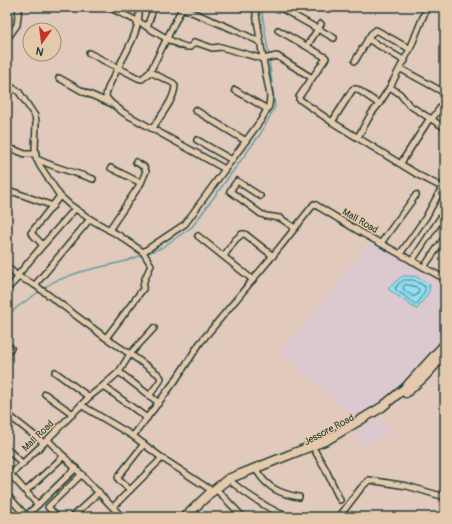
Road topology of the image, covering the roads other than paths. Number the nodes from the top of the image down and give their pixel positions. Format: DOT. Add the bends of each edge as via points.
graph roads {
  1 [pos="19,7"];
  2 [pos="108,7"];
  3 [pos="139,7"];
  4 [pos="154,7"];
  5 [pos="255,7"];
  6 [pos="279,7"];
  7 [pos="426,7"];
  8 [pos="139,22"];
  9 [pos="147,27"];
  10 [pos="320,27"];
  11 [pos="278,30"];
  12 [pos="10,31"];
  13 [pos="166,38"];
  14 [pos="334,38"];
  15 [pos="7,39"];
  16 [pos="368,39"];
  17 [pos="260,42"];
  18 [pos="307,46"];
  19 [pos="410,49"];
  20 [pos="88,53"];
  21 [pos="264,58"];
  22 [pos="355,61"];
  23 [pos="405,61"];
  24 [pos="118,68"];
  25 [pos="401,69"];
  26 [pos="150,72"];
  27 [pos="59,78"];
  28 [pos="312,78"];
  29 [pos="7,86"];
  30 [pos="390,87"];
  31 [pos="235,90"];
  32 [pos="445,94"];
  33 [pos="445,101"];
  34 [pos="111,103"];
  35 [pos="379,104"];
  36 [pos="195,110"];
  37 [pos="267,110"];
  38 [pos="431,119"];
  39 [pos="332,122"];
  40 [pos="153,128"];
  41 [pos="445,128"];
  42 [pos="358,137"];
  43 [pos="197,140"];
  44 [pos="246,141"];
  45 [pos="15,150"];
  46 [pos="36,157"];
  47 [pos="232,160"];
  48 [pos="136,162"];
  49 [pos="401,163"];
  50 [pos="111,168"];
  51 [pos="225,169"];
  52 [pos="93,179"];
  53 [pos="141,182"];
  54 [pos="444,184"];
  55 [pos="416,195"];
  56 [pos="60,196"];
  57 [pos="260,196"];
  58 [pos="7,197"];
  59 [pos="53,206"];
  60 [pos="75,209"];
  61 [pos="445,211"];
  62 [pos="90,219"];
  63 [pos="295,228"];
  64 [pos="109,230"];
  65 [pos="198,236"];
  66 [pos="445,237"];
  67 [pos="380,244"];
  68 [pos="43,245"];
  69 [pos="143,253"];
  70 [pos="400,254"];
  71 [pos="224,256"];
  72 [pos="273,256"];
  73 [pos="412,261"];
  74 [pos="7,266"];
  75 [pos="424,267"];
  76 [pos="18,276"];
  77 [pos="445,279"];
  78 [pos="254,280"];
  79 [pos="37,286"];
  80 [pos="7,289"];
  81 [pos="154,328"];
  82 [pos="106,338"];
  83 [pos="445,344"];
  84 [pos="11,348"];
  85 [pos="445,348"];
  86 [pos="7,354"];
  87 [pos="130,354"];
  88 [pos="445,354"];
  89 [pos="55,372"];
  90 [pos="119,372"];
  91 [pos="103,386"];
  92 [pos="45,394"];
  93 [pos="149,396"];
  94 [pos="89,397"];
  95 [pos="399,397"];
  96 [pos="159,403"];
  97 [pos="81,405"];
  98 [pos="387,406"];
  99 [pos="7,414"];
  100 [pos="73,414"];
  101 [pos="147,418"];
  102 [pos="133,436"];
  103 [pos="46,441"];
  104 [pos="144,444"];
  105 [pos="7,449"];
  106 [pos="315,450"];
  107 [pos="64,456"];
  108 [pos="162,458"];
  109 [pos="23,464"];
  110 [pos="76,468"];
  111 [pos="257,471"];
  112 [pos="82,474"];
  113 [pos="9,476"];
  114 [pos="229,480"];
  115 [pos="130,490"];
  116 [pos="215,490"];
  117 [pos="26,491"];
  118 [pos="99,492"];
  119 [pos="7,495"];
  120 [pos="445,497"];
  121 [pos="299,498"];
  122 [pos="340,500"];
  123 [pos="38,505"];
  124 [pos="113,507"];
  125 [pos="27,517"];
  126 [pos="57,517"];
  127 [pos="72,517"];
  128 [pos="122,517"];
  129 [pos="189,517"];
  130 [pos="243,517"];
  131 [pos="288,517"];
  132 [pos="339,517"];
  1 -- 12 [label="street" via="16,25"];
  2 -- 8 [label="street"];
  3 -- 8 [label="street"];
  4 -- 9 [label="street"];
  5 -- 17 [label="street"];
  6 -- 10 [label="street"];
  7 -- 19 [label="street"];
  8 -- 9 [label="street"];
  8 -- 24 [label="street"];
  9 -- 13 [label="street"];
  10 -- 14 [label="street"];
  10 -- 18 [label="street"];
  11 -- 18 [label="street"];
  12 -- 15 [label="street"];
  13 -- 17 [label="street" via="183,8"];
  13 -- 21 [label="street" via="190,50 193,43 197,42 212,48 221,47"];
  13 -- 26 [label="street"];
  16 -- 19 [label="street" via="374,31 378,31"];
  16 -- 22 [label="street"];
  16 -- 23 [label="street"];
  17 -- 21 [label="street"];
  18 -- 28 [label="street" via="326,58"];
  19 -- 23 [label="street"];
  20 -- 24 [label="street"];
  21 -- 28 [label="street" via="277,56"];
  21 -- 37 [label="street" via="270,96"];
  23 -- 25 [label="street"];
  24 -- 26 [label="street" via="142,79"];
  24 -- 34 [label="street" via="106,93"];
  25 -- 30 [label="street"];
  25 -- 32 [label="street"];
  26 -- 40 [label="street" via="175,86 170,102"];
  27 -- 34 [label="street"];
  28 -- 39 [label="street" via="299,99"];
  29 -- 46 [label="street" via="19,92 35,116"];
  30 -- 35 [label="street"];
  30 -- 38 [label="street" via="409,105"];
  31 -- 37 [label="street"];
  33 -- 38 [label="street"];
  34 -- 40 [label="street"];
  35 -- 39 [label="street" via="353,89"];
  35 -- 42 [label="street"];
  36 -- 44 [label="street"];
  37 -- 44 [label="street"];
  38 -- 41 [label="street"];
  38 -- 49 [label="street"];
  39 -- 42 [label="street"];
  40 -- 51 [label="street"];
  42 -- 49 [label="street"];
  43 -- 47 [label="street"];
  44 -- 47 [label="street"];
  45 -- 46 [label="street"];
  46 -- 52 [label="street" via="53,167"];
  46 -- 56 [label="street"];
  47 -- 51 [label="street"];
  48 -- 53 [label="street" via="146,171"];
  49 -- 54 [label="street" via="420,176"];
  50 -- 53 [label="street"];
  51 -- 69 [label="street" via="185,224"];
  53 -- 64 [label="street"];
  54 -- 70 [label="street" via="426,217"];
  55 -- 67 [label="street"];
  56 -- 59 [label="street"];
  56 -- 60 [label="street"];
  57 -- 63 [label="street" via="237,181 230,191 261,214 280,218"];
  58 -- 59 [label="street" via="14,192"];
  59 -- 68 [label="street" via="31,234"];
  60 -- 62 [label="street"];
  60 -- 68 [label="street"];
  61 -- 73 [label="street"];
  62 -- 64 [label="street"];
  62 -- 79 [label="street"];
  63 -- 67 [label="street, Mall Road" via="314,204"];
  63 -- 72 [label="street, Mall Road"];
  64 -- 69 [label="street"];
  65 -- 71 [label="street"];
  66 -- 75 [label="street"];
  67 -- 70 [label="street, Mall Road"];
  68 -- 76 [label="street"];
  69 -- 82 [label="street" via="151,265 143,289"];
  70 -- 73 [label="street, Mall Road"];
  71 -- 72 [label="street" via="235,240 245,234"];
  71 -- 78 [label="street"];
  72 -- 78 [label="street, Mall Road"];
  73 -- 75 [label="street, Mall Road"];
  74 -- 76 [label="street"];
  75 -- 77 [label="street, Mall Road"];
  76 -- 79 [label="street"];
  76 -- 80 [label="street"];
  78 -- 96 [label="street, Mall Road" via="200,343"];
  79 -- 82 [label="street"];
  81 -- 87 [label="street, Mall Road"];
  82 -- 87 [label="street"];
  83 -- 95 [label="main road, Jessore Road"];
  84 -- 86 [label="street"];
  85 -- 95 [label="main road"];
  87 -- 90 [label="street, Mall Road"];
  87 -- 93 [label="street" via="161,378"];
  88 -- 95 [label="main road, Jessore Road" via="416,385"];
  89 -- 94 [label="street"];
  90 -- 91 [label="street, Mall Road"];
  90 -- 93 [label="street"];
  91 -- 94 [label="street, Mall Road"];
  91 -- 101 [label="street"];
  92 -- 100 [label="street"];
  93 -- 96 [label="street"];
  94 -- 97 [label="street, Mall Road"];
  95 -- 98 [label="main road, Jessore Road"];
  96 -- 101 [label="street, Mall Road"];
  97 -- 100 [label="street, Mall Road"];
  97 -- 102 [label="street"];
  98 -- 106 [label="main road, Jessore Road" via="374,417"];
  98 -- 114 [label="main road, Jessore Road" via="322,442 253,468"];
  99 -- 103 [label="street"];
  100 -- 103 [label="street, Mall Road"];
  101 -- 102 [label="street, Mall Road"];
  102 -- 104 [label="street"];
  103 -- 107 [label="street"];
  103 -- 109 [label="street, Mall Road"];
  104 -- 108 [label="street"];
  104 -- 115 [label="street" via="118,477"];
  105 -- 109 [label="street"];
  106 -- 111 [label="main road, Jessore Road"];
  106 -- 122 [label="street"];
  107 -- 110 [label="street"];
  107 -- 117 [label="street"];
  108 -- 115 [label="street"];
  108 -- 116 [label="street"];
  109 -- 113 [label="street, Mall Road"];
  110 -- 112 [label="street"];
  110 -- 123 [label="street"];
  111 -- 114 [label="main road, Jessore Road"];
  111 -- 121 [label="street" via="276,491"];
  112 -- 118 [label="street"];
  112 -- 126 [label="street" via="48,507"];
  113 -- 117 [label="street"];
  114 -- 116 [label="main road, Jessore Road"];
  114 -- 131 [label="street" via="262,504"];
  115 -- 124 [label="street"];
  116 -- 129 [label="main road, Jessore Road"];
  116 -- 130 [label="street"];
  117 -- 123 [label="street"];
  118 -- 124 [label="street"];
  118 -- 127 [label="street"];
  119 -- 125 [label="street"];
  120 -- 132 [label="street" via="407,486 369,480"];
  123 -- 125 [label="street"];
  124 -- 128 [label="street"];
}
